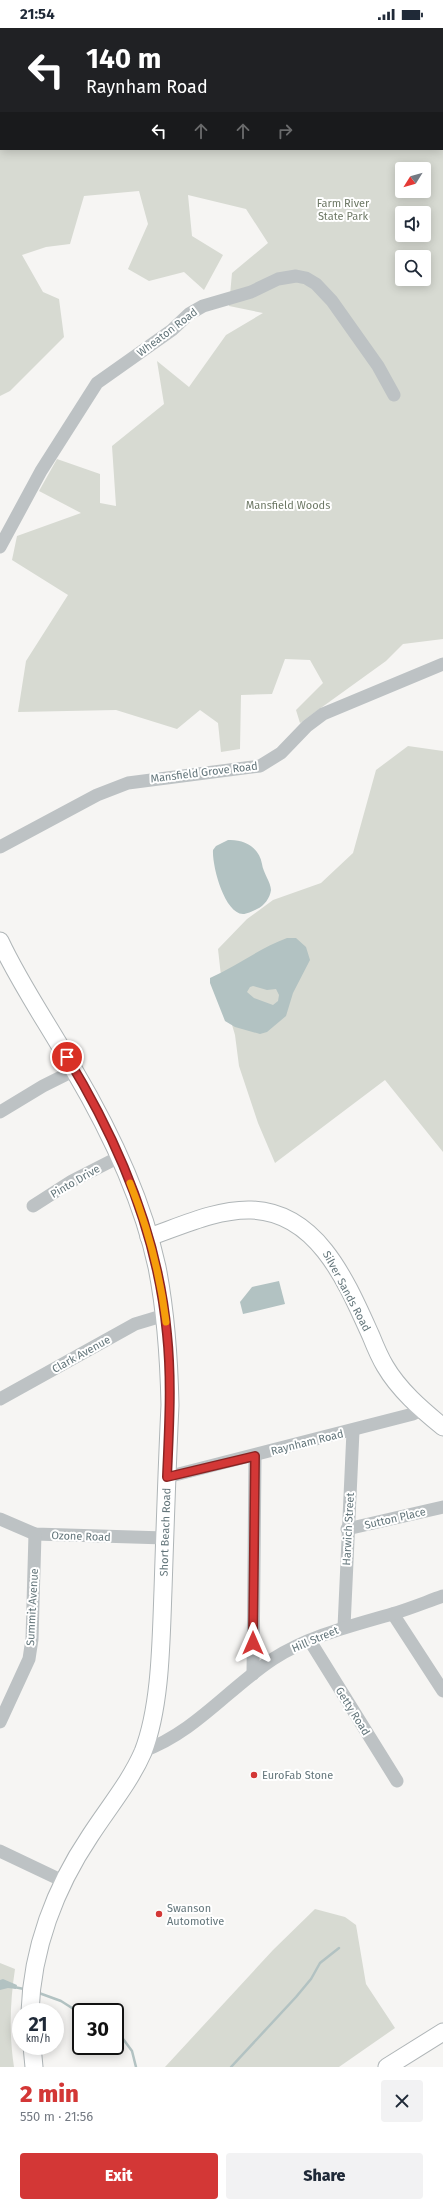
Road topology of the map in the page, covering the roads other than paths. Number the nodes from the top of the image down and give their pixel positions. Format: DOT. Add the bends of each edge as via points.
graph roads {
  1 [pos="394,395"];
  2 [pos="0,547"];
  3 [pos="443,664"];
  4 [pos="0,847"];
  5 [pos="0,941"];
  6 [pos="75,1070"];
  7 [pos="0,1112"];
  8 [pos="119,1157"];
  9 [pos="33,1206"];
  10 [pos="149,1237"];
  11 [pos="165,1315"];
  12 [pos="0,1399"];
  13 [pos="421,1410"];
  14 [pos="443,1427"];
  15 [pos="353,1431"];
  16 [pos="255,1456"];
  17 [pos="167,1477"];
  18 [pos="443,1507"];
  19 [pos="0,1519"];
  20 [pos="347,1528"];
  21 [pos="35,1534"];
  22 [pos="165,1538"];
  23 [pos="443,1596"];
  24 [pos="393,1614"];
  25 [pos="344,1627"];
  26 [pos="310,1641"];
  27 [pos="253,1674"];
  28 [pos="443,1691"];
  29 [pos="0,1722"];
  30 [pos="143,1751"];
  31 [pos="397,1781"];
  32 [pos="0,1851"];
  33 [pos="63,1881"];
  34 [pos="31,2003"];
  35 [pos="443,2032"];
  36 [pos="33,2055"];
  37 [pos="34,2067"];
  38 [pos="387,2067"];
  1 -- 2 [label="street, Wheaton Road" via="378,366 332,301 316,284 306,278 296,276 278,279 251,292 203,306 97,383 41,471"];
  3 -- 4 [label="street, Mansfield Grove Road" via="323,714 307,726 281,753 260,766 128,783 93,797"];
  5 -- 6 [label="main road, Short Beach Road" via="18,977"];
  6 -- 7 [label="street"];
  6 -- 8 [label="main road, Short Beach Road"];
  8 -- 9 [label="street, Pinto Drive" via="72,1180"];
  8 -- 10 [label="main road, Short Beach Road"];
  10 -- 11 [label="main road, Short Beach Road"];
  10 -- 13 [label="main road, Silver Sands Road" via="233,1212 265,1211 279,1214 295,1222 324,1248 357,1306 385,1367"];
  11 -- 12 [label="street, Clark Avenue" via="135,1324"];
  11 -- 17 [label="main road, Short Beach Road" via="170,1405"];
  13 -- 14 [label="main road, Silver Sands Road"];
  13 -- 15 [label="street, Raynham Road"];
  15 -- 16 [label="street, Raynham Road"];
  15 -- 20 [label="street, Harwich Street"];
  16 -- 17 [label="street, Raynham Road"];
  16 -- 27 [label="street"];
  17 -- 22 [label="main road, Short Beach Road"];
  18 -- 20 [label="street, Sutton Place"];
  19 -- 21 [label="street, Ozone Road"];
  20 -- 25 [label="street, Harwich Street"];
  21 -- 22 [label="street, Ozone Road"];
  21 -- 29 [label="street, Summit Avenue" via="30,1653"];
  22 -- 30 [label="main road, Short Beach Road" via="161,1643 156,1695"];
  23 -- 24 [label="street, Hill Street"];
  24 -- 25 [label="street, Hill Street"];
  24 -- 28 [label="street"];
  25 -- 26 [label="street, Hill Street"];
  26 -- 27 [label="street, Hill Street" via="288,1650"];
  26 -- 31 [label="street, Getty Road"];
  27 -- 30 [label="street, Hill Street" via="188,1727 166,1742"];
  30 -- 33 [label="main road, Short Beach Road" via="131,1774 76,1856"];
  32 -- 33 [label="street"];
  33 -- 34 [label="main road, Short Beach Road" via="38,1953"];
  35 -- 38 [label="main road"];
  36 -- 37 [label="main road"];
}
